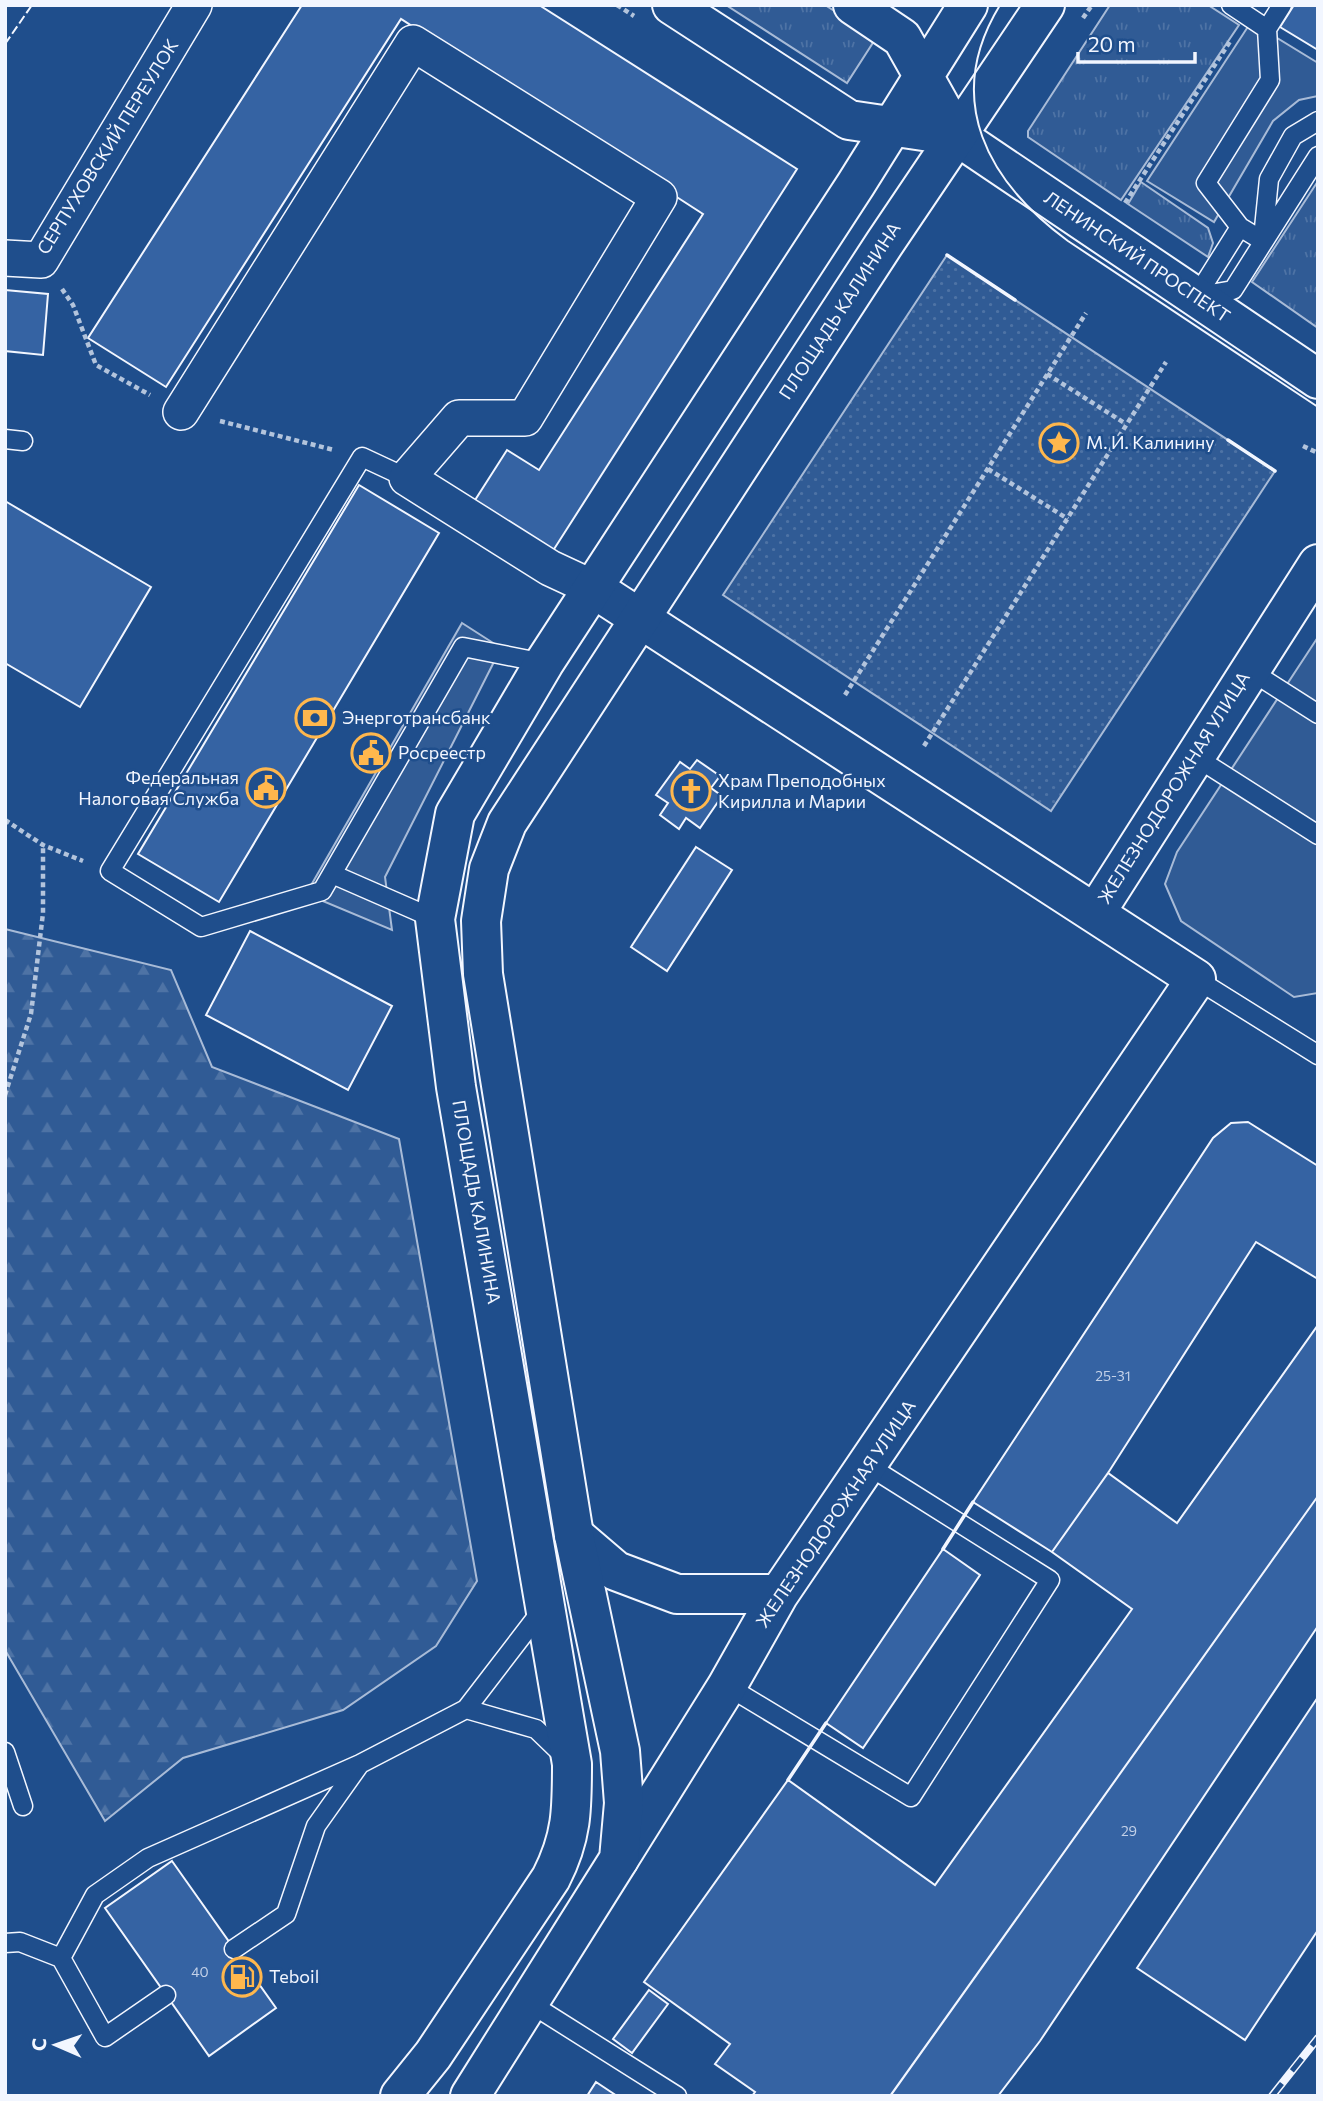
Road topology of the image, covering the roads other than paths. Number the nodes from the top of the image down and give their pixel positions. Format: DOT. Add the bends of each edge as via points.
graph roads {
  1 [pos="194,5"];
  2 [pos="672,5"];
  3 [pos="852,5"];
  4 [pos="968,5"];
  5 [pos="1045,5"];
  6 [pos="1283,5"];
  7 [pos="1238,9"];
  8 [pos="1268,29"];
  9 [pos="924,75"];
  10 [pos="1318,121"];
  11 [pos="892,127"];
  12 [pos="957,136"];
  13 [pos="1318,156"];
  14 [pos="1240,228"];
  15 [pos="1263,241"];
  16 [pos="5,258"];
  17 [pos="1196,296"];
  18 [pos="1318,379"];
  19 [pos="181,412"];
  20 [pos="407,478"];
  21 [pos="1318,564"];
  22 [pos="593,587"];
  23 [pos="638,619"];
  24 [pos="544,663"];
  25 [pos="1249,670"];
  26 [pos="1318,714"];
  27 [pos="1195,756"];
  28 [pos="1318,835"];
  29 [pos="332,874"];
  30 [pos="1096,912"];
  31 [pos="435,919"];
  32 [pos="1196,979"];
  33 [pos="1318,1054"];
  34 [pos="867,1465"];
  35 [pos="574,1535"];
  36 [pos="779,1594"];
  37 [pos="545,1606"];
  38 [pos="727,1686"];
  39 [pos="466,1709"];
  40 [pos="5,1752"];
  41 [pos="360,1764"];
  42 [pos="572,1764"];
  43 [pos="23,1806"];
  44 [pos="618,1859"];
  45 [pos="5,1943"];
  46 [pos="234,1949"];
  47 [pos="61,1958"];
  48 [pos="166,1995"];
  49 [pos="528,2002"];
  50 [pos="400,2096"];
  51 [pos="470,2096"];
  52 [pos="677,2096"];
  1 -- 16 [label="street, СЕРПУХОВСКИЙ ПЕРЕУЛОК" via="41,260"];
  2 -- 11 [label="main road, ЛЕНИНСКИЙ ПРОСПЕКТ" via="849,120"];
  3 -- 9 [label="main road, ЛЕНИНСКИЙ ПРОСПЕКТ" via="902,38"];
  4 -- 9 [label="main road, ПЛОЩАДЬ КАЛИНИНА"];
  5 -- 12 [label="main road, ПЛОЩАДЬ КАЛИНИНА"];
  6 -- 8 [label="lane"];
  7 -- 8 [label="lane"];
  8 -- 14 [label="lane" via="1270,80 1206,183"];
  9 -- 11 [label="main road, ПЛОЩАДЬ КАЛИНИНА"];
  9 -- 12 [label="main road, ЛЕНИНСКИЙ ПРОСПЕКТ"];
  10 -- 15 [label="lane" via="1293,136 1269,179"];
  11 -- 12 [label="main road, ЛЕНИНСКИЙ ПРОСПЕКТ"];
  11 -- 22 [label="main road, ПЛОЩАДЬ КАЛИНИНА"];
  12 -- 17 [label="main road, ЛЕНИНСКИЙ ПРОСПЕКТ"];
  12 -- 23 [label="main road, ПЛОЩАДЬ КАЛИНИНА"];
  13 -- 15 [label="lane"];
  14 -- 15 [label="lane"];
  14 -- 17 [label="lane"];
  15 -- 17 [label="lane" via="1233,290"];
  17 -- 18 [label="main road, ЛЕНИНСКИЙ ПРОСПЕКТ"];
  19 -- 20 [label="street" via="413,43 463,67 659,197 525,418 460,418"];
  20 -- 22 [label="street" via="550,568"];
  20 -- 29 [label="lane" via="362,457 110,871 201,927 322,891"];
  21 -- 25 [label="main road, ЖЕЛЕЗНОДОРОЖНАЯ УЛИЦА"];
  22 -- 23 [label="main road"];
  22 -- 24 [label="main road, ПЛОЩАДЬ КАЛИНИНА"];
  23 -- 30 [label="main road"];
  23 -- 35 [label="main road, ПЛОЩАДЬ КАЛИНИНА" via="507,823 489,869 481,921 483,974"];
  24 -- 29 [label="lane" via="463,647"];
  24 -- 31 [label="main road, ПЛОЩАДЬ КАЛИНИНА" via="455,814"];
  25 -- 26 [label="lane"];
  25 -- 27 [label="main road, ЖЕЛЕЗНОДОРОЖНАЯ УЛИЦА"];
  27 -- 28 [label="lane"];
  27 -- 30 [label="main road, ЖЕЛЕЗНОДОРОЖНАЯ УЛИЦА"];
  29 -- 31 [label="lane"];
  30 -- 32 [label="main road, ЖЕЛЕЗНОДОРОЖНАЯ УЛИЦА"];
  31 -- 37 [label="main road, ПЛОЩАДЬ КАЛИНИНА" via="456,1087"];
  32 -- 33 [label="lane, ЖЕЛЕЗНОДОРОЖНАЯ УЛИЦА"];
  32 -- 34 [label="main road, ЖЕЛЕЗНОДОРОЖНАЯ УЛИЦА"];
  34 -- 36 [label="main road, ЖЕЛЕЗНОДОРОЖНАЯ УЛИЦА"];
  34 -- 38 [label="lane" via="1050,1580 911,1797"];
  35 -- 36 [label="main road" via="616,1571 677,1594"];
  35 -- 44 [label="main road, ПЛОЩАДЬ КАЛИНИНА" via="620,1751 624,1803"];
  36 -- 38 [label="main road, ЖЕЛЕЗНОДОРОЖНАЯ УЛИЦА"];
  37 -- 39 [label="lane"];
  37 -- 42 [label="main road, ПЛОЩАДЬ КАЛИНИНА"];
  38 -- 44 [label="main road, ЖЕЛЕЗНОДОРОЖНАЯ УЛИЦА"];
  39 -- 41 [label="lane"];
  39 -- 42 [label="lane" via="536,1729"];
  40 -- 43 [label="lane"];
  41 -- 46 [label="lane" via="316,1826 286,1914"];
  41 -- 47 [label="lane" via="148,1858 95,1895"];
  42 -- 50 [label="main road, ПЛОЩАДЬ КАЛИНИНА" via="572,1819 565,1852 478,1987"];
  44 -- 49 [label="main road, ЖЕЛЕЗНОДОРОЖНАЯ УЛИЦА"];
  45 -- 47 [label="lane" via="20,1941"];
  47 -- 48 [label="lane" via="105,2037"];
  49 -- 51 [label="main road, ЖЕЛЕЗНОДОРОЖНАЯ УЛИЦА"];
  49 -- 52 [label="lane"];
}
